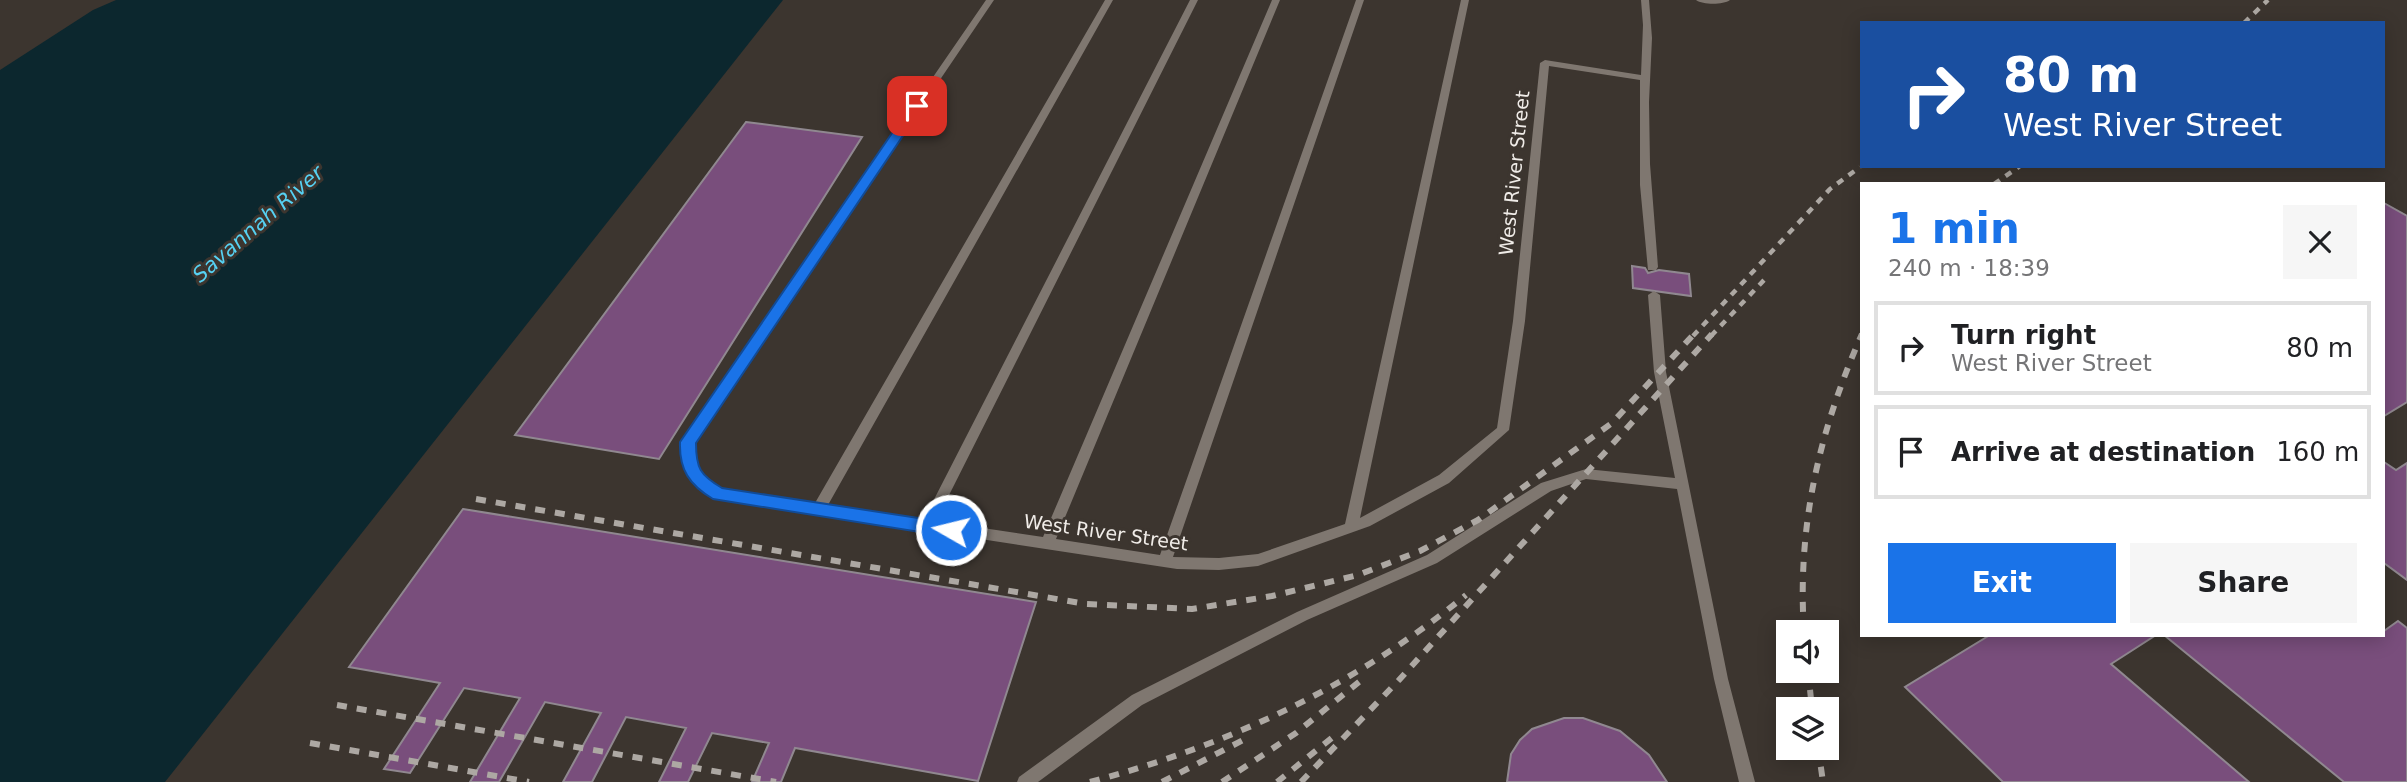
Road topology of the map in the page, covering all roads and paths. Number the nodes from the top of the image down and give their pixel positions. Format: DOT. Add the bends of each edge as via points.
graph roads {
  1 [pos="990,0"];
  2 [pos="1109,0"];
  3 [pos="1194,0"];
  4 [pos="1276,0"];
  5 [pos="1360,0"];
  6 [pos="1465,0"];
  7 [pos="1645,0"];
  8 [pos="1700,0"];
  9 [pos="1726,0"];
  10 [pos="1645,78"];
  11 [pos="1652,267"];
  12 [pos="1654,295"];
  13 [pos="1682,484"];
  14 [pos="818,510"];
  15 [pos="927,526"];
  16 [pos="1351,527"];
  17 [pos="1047,544"];
  18 [pos="1165,561"];
  19 [pos="1025,782"];
  20 [pos="1748,782"];
  1 -- 14 [label="lane, West River Street" via="688,442 687,462 701,484 719,494"];
  2 -- 14 [label="lane"];
  3 -- 15 [label="lane"];
  4 -- 17 [label="lane"];
  5 -- 18 [label="lane"];
  6 -- 16 [label="lane"];
  7 -- 10 [label="lane"];
  8 -- 9 [label="lane"];
  10 -- 11 [label="lane"];
  10 -- 16 [label="lane, West River Street" via="1545,63 1519,321 1503,430 1444,479"];
  12 -- 13 [label="lane" via="1660,372"];
  13 -- 19 [label="lane" via="1586,474 1546,487 1432,559 1302,616 1137,700"];
  13 -- 20 [label="lane" via="1721,680"];
  14 -- 15 [label="lane, West River Street"];
  15 -- 17 [label="lane, West River Street"];
  16 -- 18 [label="lane, West River Street" via="1258,560 1219,564"];
  17 -- 18 [label="lane, West River Street"];
}
